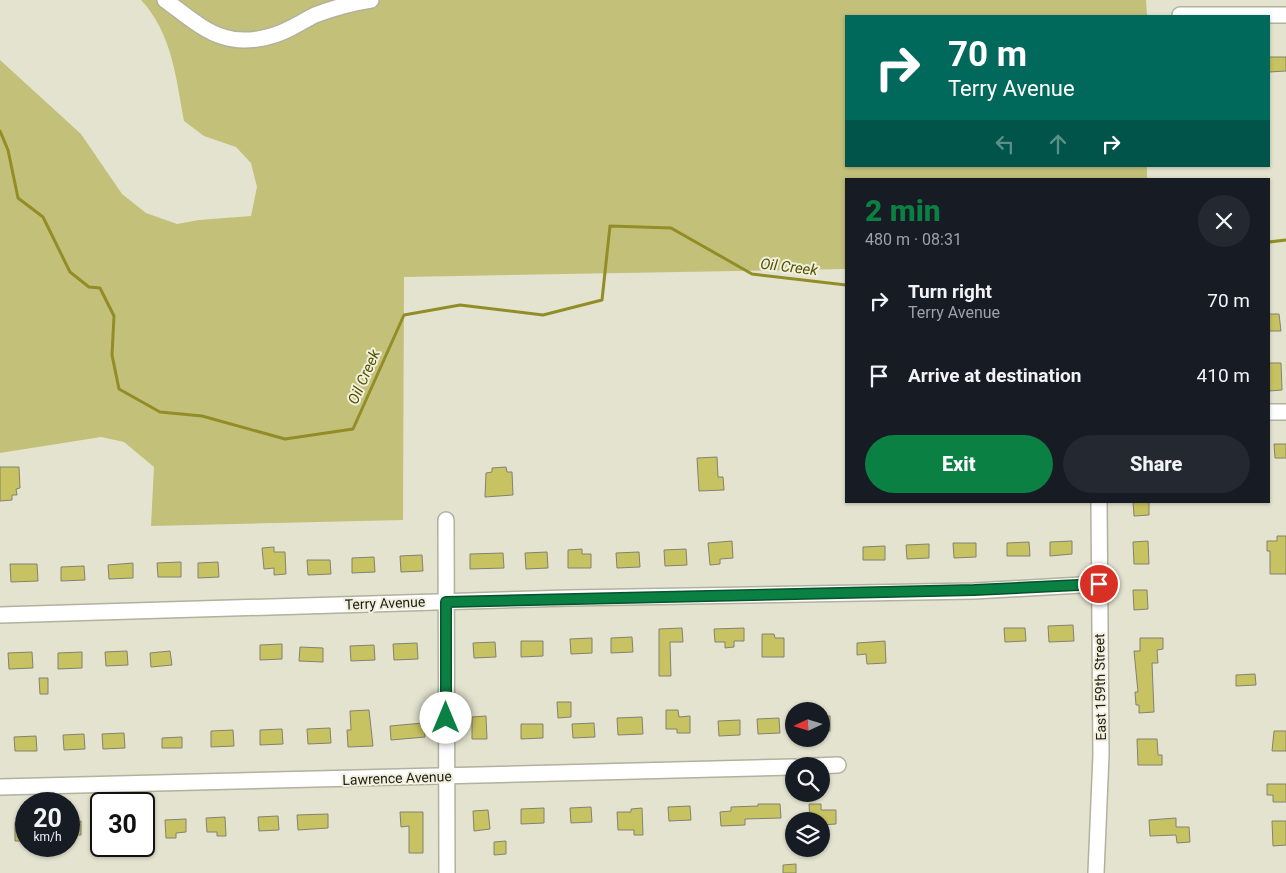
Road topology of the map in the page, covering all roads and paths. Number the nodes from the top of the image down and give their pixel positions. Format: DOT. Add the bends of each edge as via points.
graph roads {
  1 [pos="165,0"];
  2 [pos="371,0"];
  3 [pos="1180,15"];
  4 [pos="1286,15"];
  5 [pos="1270,412"];
  6 [pos="1286,412"];
  7 [pos="1099,503"];
  8 [pos="446,520"];
  9 [pos="1099,584"];
  10 [pos="446,602"];
  11 [pos="0,615"];
  12 [pos="830,765"];
  13 [pos="838,765"];
  14 [pos="785,767"];
  15 [pos="446,777"];
  16 [pos="0,787"];
  17 [pos="447,873"];
  18 [pos="1096,873"];
  1 -- 2 [label="street" via="222,37 236,40 270,37 314,16"];
  3 -- 4 [label="street"];
  5 -- 6 [label="street"];
  7 -- 9 [label="street, East 159th Street"];
  8 -- 10 [label="street"];
  9 -- 10 [label="street, Terry Avenue" via="964,591"];
  9 -- 18 [label="street, East 159th Street" via="1101,755"];
  10 -- 11 [label="street, Terry Avenue"];
  10 -- 15 [label="street"];
  12 -- 13 [label="street"];
  14 -- 15 [label="street, Lawrence Avenue"];
  15 -- 16 [label="street, Lawrence Avenue"];
  15 -- 17 [label="street"];
}
